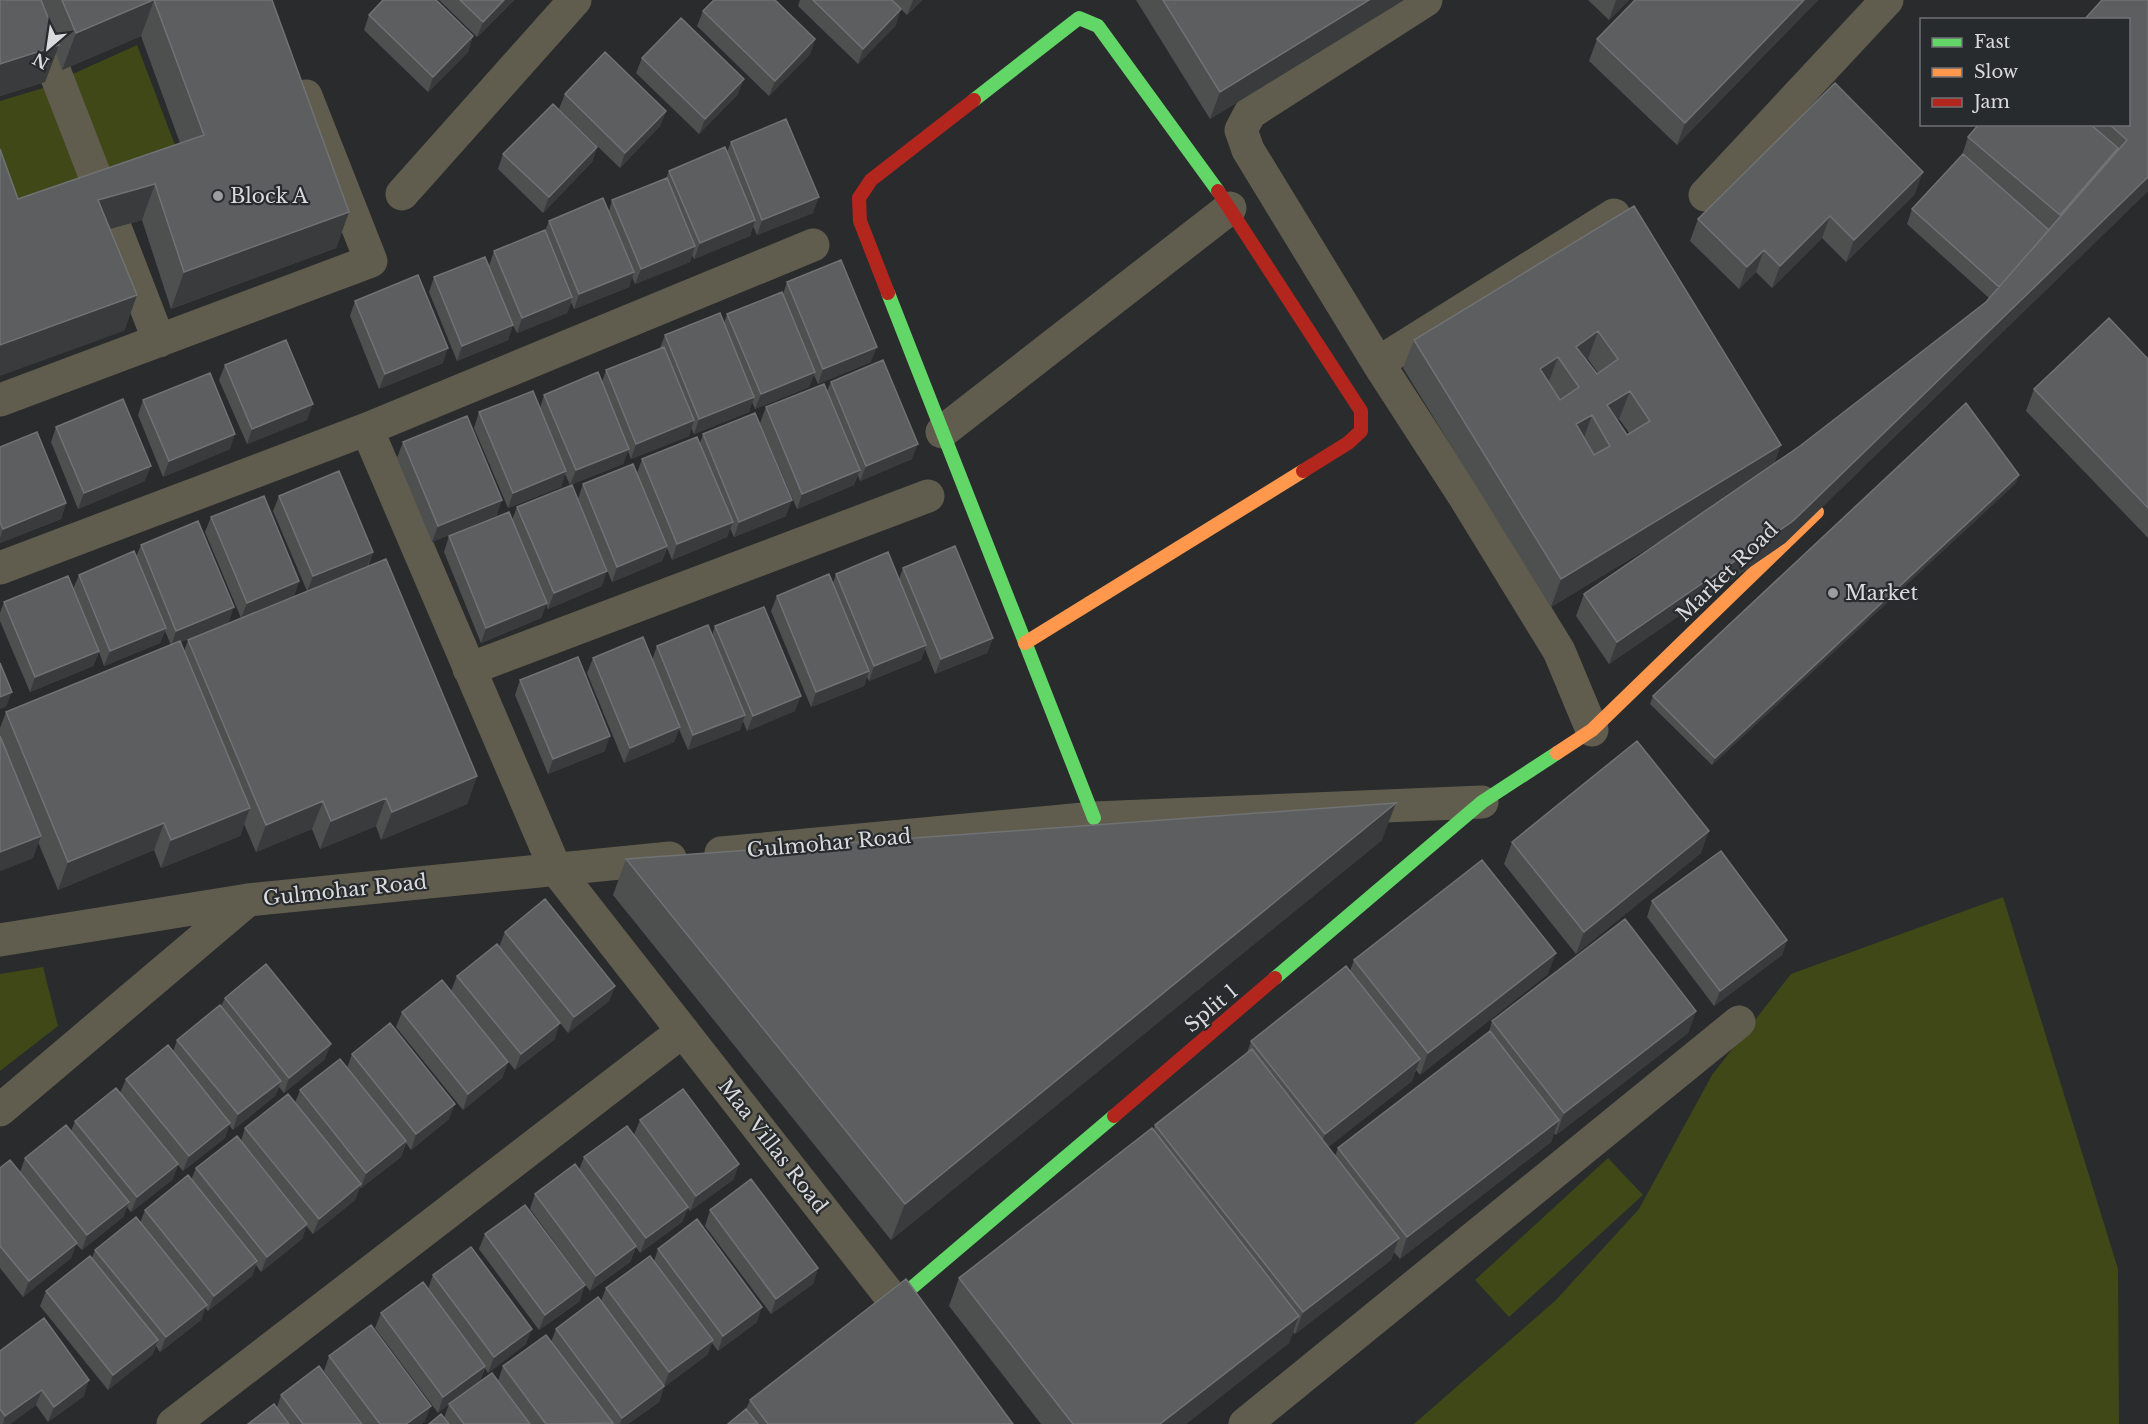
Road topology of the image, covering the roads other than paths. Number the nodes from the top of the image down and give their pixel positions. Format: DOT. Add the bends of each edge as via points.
graph roads {
  1 [pos="27,0"];
  2 [pos="575,0"];
  3 [pos="1426,0"];
  4 [pos="1887,0"];
  5 [pos="294,65"];
  6 [pos="402,194"];
  7 [pos="1705,195"];
  8 [pos="1230,208"];
  9 [pos="1614,215"];
  10 [pos="813,245"];
  11 [pos="159,341"];
  12 [pos="1378,363"];
  13 [pos="0,400"];
  14 [pos="367,429"];
  15 [pos="942,432"];
  16 [pos="928,496"];
  17 [pos="1827,502"];
  18 [pos="0,568"];
  19 [pos="1025,643"];
  20 [pos="469,669"];
  21 [pos="1592,730"];
  22 [pos="1482,802"];
  23 [pos="1094,818"];
  24 [pos="555,868"];
  25 [pos="248,900"];
  26 [pos="0,940"];
  27 [pos="1739,1023"];
  28 [pos="683,1031"];
  29 [pos="0,1110"];
  30 [pos="895,1302"];
  31 [pos="863,1326"];
  32 [pos="932,1349"];
  33 [pos="173,1424"];
  34 [pos="1245,1424"];
  1 -- 11 [label="street"];
  2 -- 6 [label="street"];
  3 -- 12 [label="street" via="1250,113 1241,130 1248,150"];
  4 -- 7 [label="street"];
  5 -- 11 [label="street" via="371,261"];
  8 -- 15 [label="street"];
  8 -- 15 [label="street" via="1098,26 1079,18 871,180 859,198 860,221"];
  8 -- 19 [label="street" via="1360,411 1361,431 1348,443"];
  9 -- 12 [label="street"];
  10 -- 14 [label="street"];
  11 -- 13 [label="street"];
  12 -- 21 [label="street" via="1558,651"];
  14 -- 18 [label="street"];
  14 -- 20 [label="street, Maa Villas Road"];
  15 -- 19 [label="street"];
  16 -- 20 [label="street"];
  17 -- 21 [label="street, Market Road"];
  19 -- 23 [label="street"];
  20 -- 24 [label="street, Maa Villas Road"];
  21 -- 22 [label="street, Split 1"];
  22 -- 23 [label="street, Gulmohar Road"];
  22 -- 30 [label="street, Split 1"];
  23 -- 24 [label="street, Gulmohar Road"];
  24 -- 25 [label="street, Gulmohar Road"];
  24 -- 28 [label="street, Maa Villas Road"];
  25 -- 26 [label="street, Gulmohar Road"];
  25 -- 29 [label="street"];
  27 -- 34 [label="street"];
  28 -- 30 [label="street, Maa Villas Road"];
  28 -- 33 [label="street"];
  30 -- 31 [label="street, Split 1"];
  30 -- 32 [label="street, Maa Villas Road"];
}
